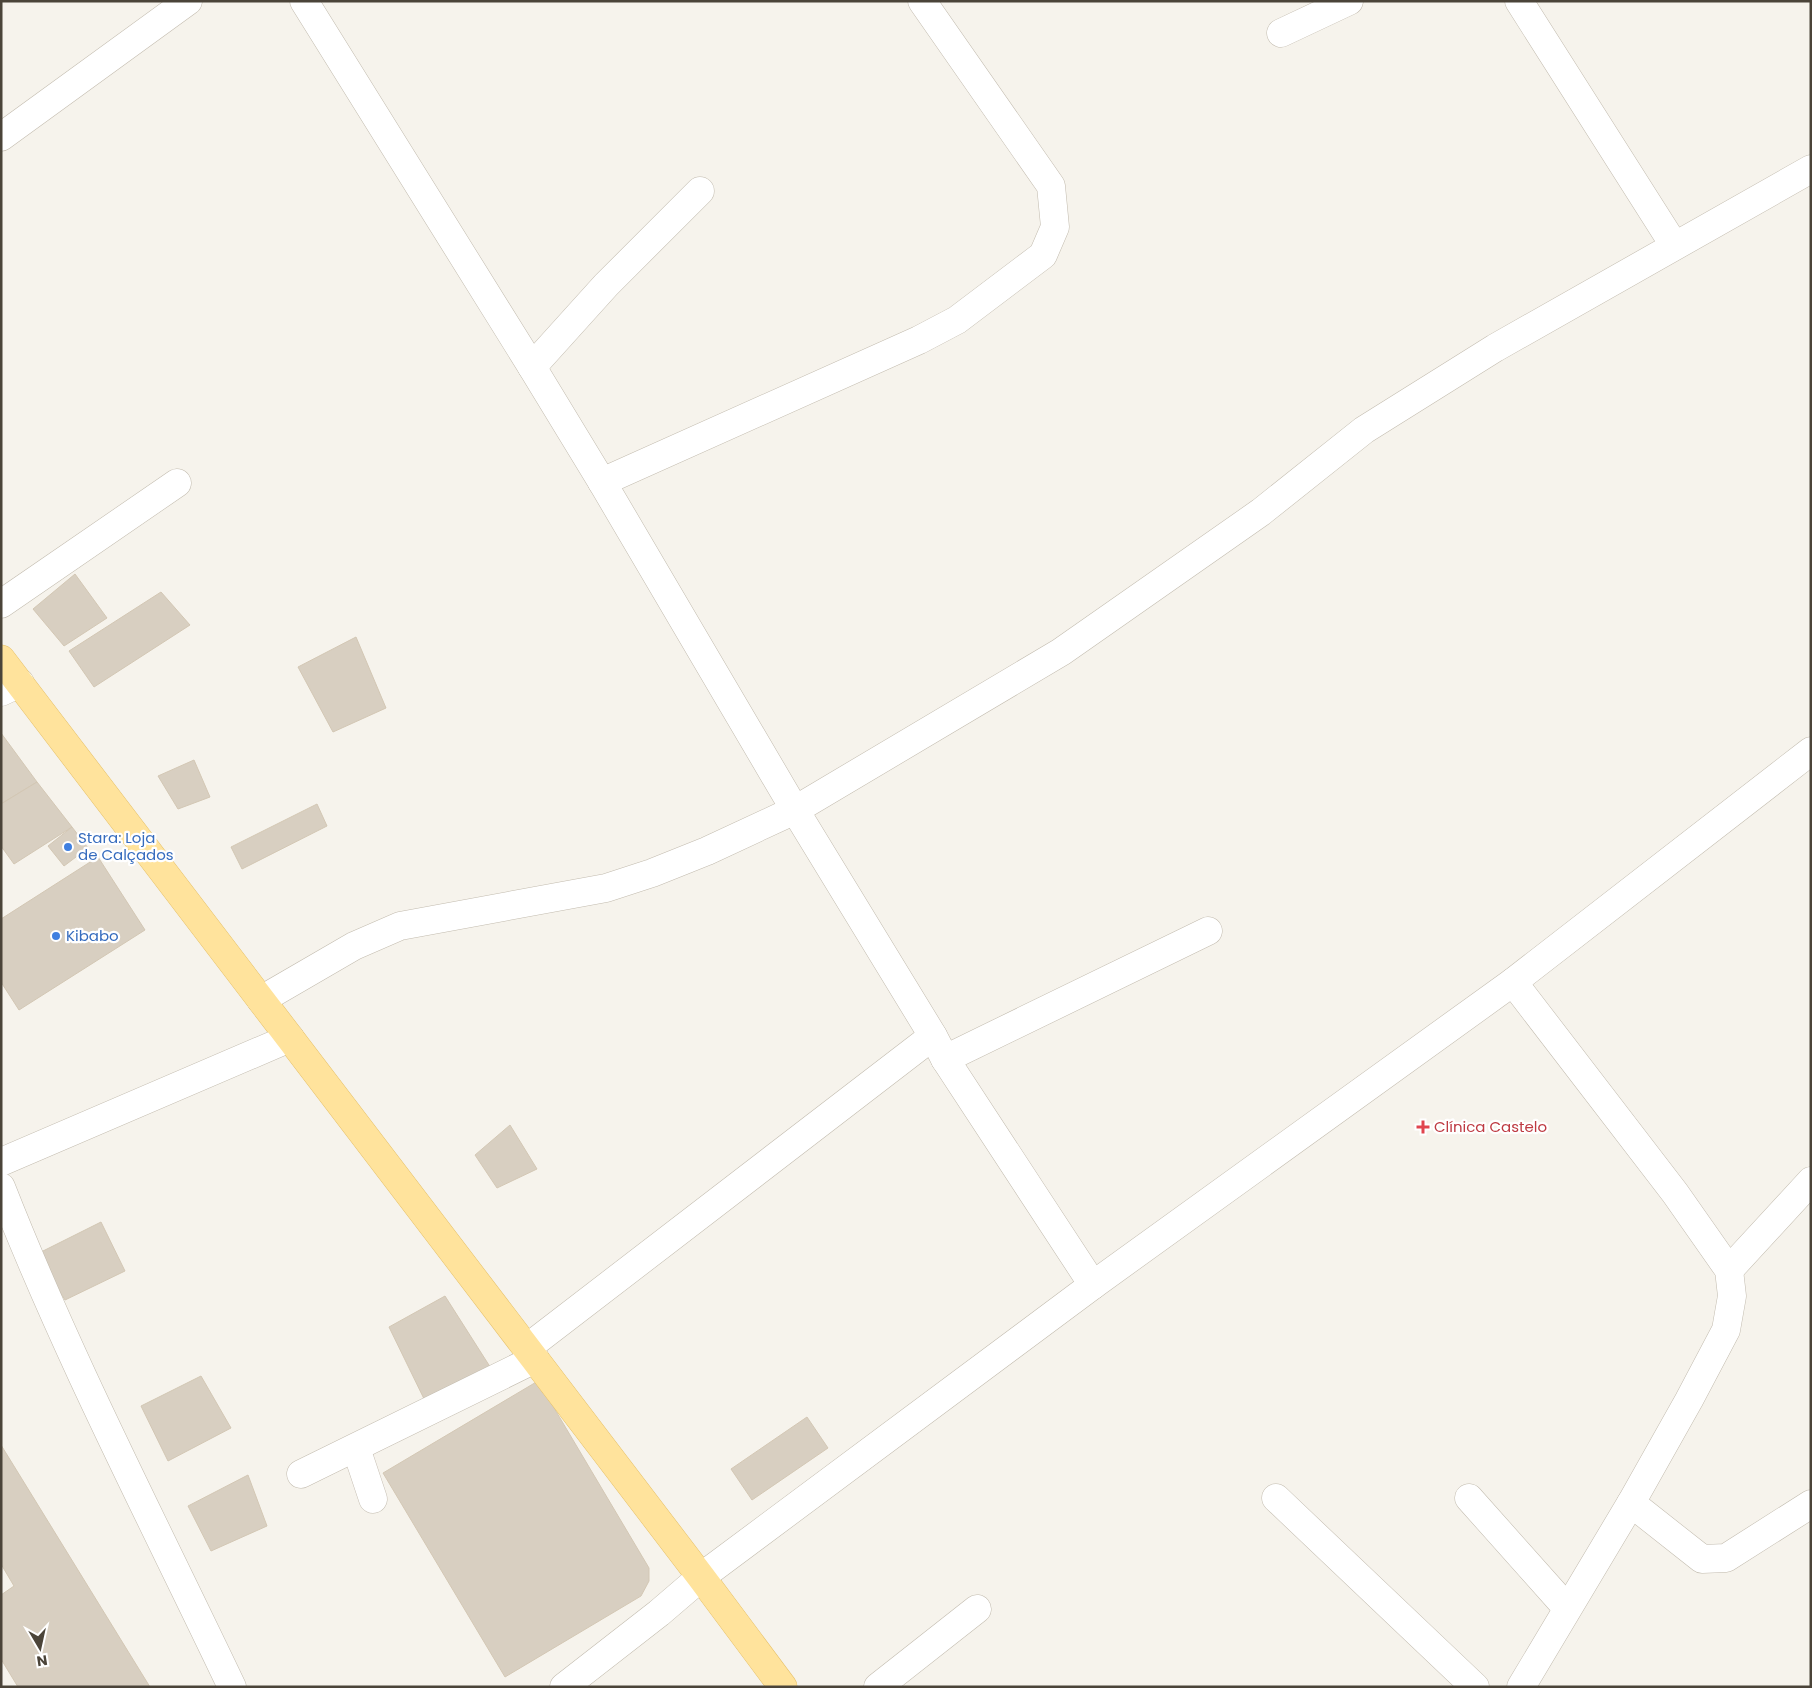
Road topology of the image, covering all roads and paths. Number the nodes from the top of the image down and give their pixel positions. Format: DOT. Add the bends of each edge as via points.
graph roads {
  1 [pos="188,1"];
  2 [pos="304,1"];
  3 [pos="922,1"];
  4 [pos="1349,1"];
  5 [pos="1519,1"];
  6 [pos="1281,33"];
  7 [pos="1,137"];
  8 [pos="1811,169"];
  9 [pos="700,191"];
  10 [pos="1674,245"];
  11 [pos="532,367"];
  12 [pos="602,482"];
  13 [pos="177,483"];
  14 [pos="1,604"];
  15 [pos="1,658"];
  16 [pos="11,687"];
  17 [pos="1811,752"];
  18 [pos="795,810"];
  19 [pos="1208,931"];
  20 [pos="1513,982"];
  21 [pos="262,1000"];
  22 [pos="290,1038"];
  23 [pos="939,1048"];
  24 [pos="1,1162"];
  25 [pos="1811,1181"];
  26 [pos="1,1187"];
  27 [pos="1729,1270"];
  28 [pos="1094,1285"];
  29 [pos="531,1354"];
  30 [pos="356,1448"];
  31 [pos="301,1474"];
  32 [pos="1276,1498"];
  33 [pos="1469,1498"];
  34 [pos="373,1500"];
  35 [pos="1631,1503"];
  36 [pos="1811,1504"];
  37 [pos="701,1577"];
  38 [pos="1567,1608"];
  39 [pos="977,1609"];
  40 [pos="232,1687"];
  41 [pos="564,1687"];
  42 [pos="783,1687"];
  43 [pos="878,1687"];
  44 [pos="1475,1687"];
  45 [pos="1521,1687"];
  1 -- 7 [label="street"];
  2 -- 11 [label="street"];
  3 -- 12 [label="street" via="1051,186 1055,227 1043,255 957,320"];
  4 -- 6 [label="street"];
  5 -- 10 [label="street"];
  8 -- 10 [label="street"];
  9 -- 11 [label="street" via="606,285"];
  10 -- 18 [label="street" via="1495,348 1372,425 1261,512 1061,652"];
  11 -- 12 [label="street"];
  12 -- 18 [label="street"];
  13 -- 14 [label="street"];
  15 -- 16 [label="main road"];
  16 -- 21 [label="main road"];
  17 -- 20 [label="street"];
  18 -- 21 [label="street" via="707,851 606,888 400,926 354,946"];
  18 -- 23 [label="street"];
  19 -- 23 [label="street"];
  20 -- 27 [label="street" via="1675,1193"];
  20 -- 28 [label="street"];
  21 -- 22 [label="main road"];
  22 -- 24 [label="street"];
  22 -- 29 [label="main road"];
  23 -- 28 [label="street"];
  23 -- 29 [label="street"];
  25 -- 27 [label="street"];
  26 -- 40 [label="street" via="76,1361"];
  27 -- 35 [label="street" via="1732,1296 1726,1330"];
  28 -- 37 [label="street"];
  29 -- 30 [label="street"];
  29 -- 37 [label="main road"];
  30 -- 31 [label="street"];
  30 -- 34 [label="street"];
  32 -- 44 [label="street"];
  33 -- 38 [label="street"];
  35 -- 36 [label="street" via="1702,1559 1726,1558"];
  35 -- 38 [label="street"];
  37 -- 41 [label="street"];
  37 -- 42 [label="main road"];
  38 -- 45 [label="street"];
  39 -- 43 [label="street"];
}
